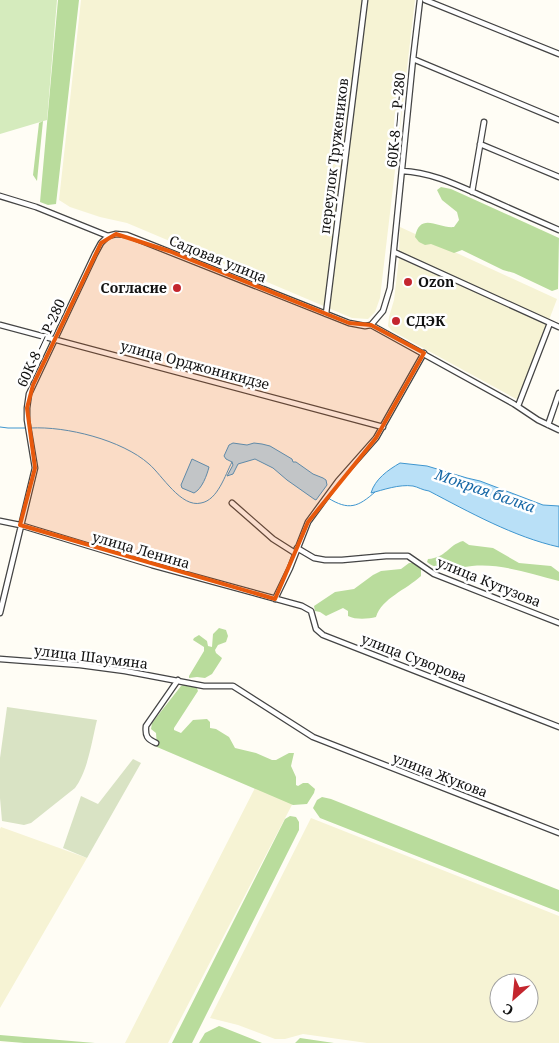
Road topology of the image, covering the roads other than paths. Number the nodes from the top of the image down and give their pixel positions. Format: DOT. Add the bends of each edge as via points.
graph roads {
  1 [pos="365,0"];
  2 [pos="420,0"];
  3 [pos="426,0"];
  4 [pos="559,54"];
  5 [pos="413,59"];
  6 [pos="559,120"];
  7 [pos="484,122"];
  8 [pos="480,144"];
  9 [pos="402,171"];
  10 [pos="559,177"];
  11 [pos="472,192"];
  12 [pos="0,196"];
  13 [pos="559,230"];
  14 [pos="108,236"];
  15 [pos="394,252"];
  16 [pos="326,314"];
  17 [pos="550,323"];
  18 [pos="0,325"];
  19 [pos="371,325"];
  20 [pos="559,327"];
  21 [pos="56,340"];
  22 [pos="424,353"];
  23 [pos="559,393"];
  24 [pos="518,406"];
  25 [pos="548,425"];
  26 [pos="383,427"];
  27 [pos="559,430"];
  28 [pos="232,503"];
  29 [pos="0,521"];
  30 [pos="20,526"];
  31 [pos="296,550"];
  32 [pos="275,599"];
  33 [pos="0,613"];
  34 [pos="559,623"];
  35 [pos="0,659"];
  36 [pos="178,680"];
  37 [pos="559,727"];
  38 [pos="313,737"];
  39 [pos="156,743"];
  40 [pos="559,833"];
  1 -- 16 [label="street, переулок Тружеников"];
  2 -- 5 [label="street, 60К-8 — Р-280"];
  3 -- 4 [label="street"];
  5 -- 6 [label="street"];
  5 -- 9 [label="street, 60К-8 — Р-280"];
  7 -- 8 [label="street"];
  8 -- 10 [label="street"];
  8 -- 11 [label="street"];
  9 -- 11 [label="street" via="419,172"];
  9 -- 15 [label="street, 60К-8 — Р-280"];
  11 -- 13 [label="street"];
  12 -- 14 [label="street, Садовая улица"];
  14 -- 16 [label="street, Садовая улица" via="127,235"];
  14 -- 21 [label="street, 60К-8 — Р-280" via="95,254"];
  15 -- 17 [label="street"];
  15 -- 19 [label="street, 60К-8 — Р-280" via="387,302"];
  16 -- 19 [label="street, Садовая улица" via="358,326"];
  17 -- 20 [label="street"];
  17 -- 24 [label="street"];
  18 -- 21 [label="street, улица Орджоникидзе"];
  19 -- 22 [label="street, Садовая улица"];
  21 -- 26 [label="street, улица Орджоникидзе"];
  21 -- 30 [label="street, 60К-8 — Р-280" via="29,394 27,420 35,468"];
  22 -- 24 [label="street, Садовая улица"];
  22 -- 26 [label="street"];
  23 -- 25 [label="street"];
  24 -- 25 [label="street, Садовая улица"];
  25 -- 27 [label="street, Садовая улица"];
  26 -- 31 [label="street" via="314,513"];
  28 -- 31 [label="street, улица Кутузова" via="273,539"];
  29 -- 30 [label="street, улица Ленина"];
  30 -- 32 [label="street, улица Ленина"];
  30 -- 33 [label="street, 60К-8 — Р-280"];
  31 -- 32 [label="street"];
  31 -- 34 [label="street, улица Кутузова" via="325,560 408,556 434,574"];
  32 -- 37 [label="street, улица Суворова" via="308,608 316,629 323,635"];
  35 -- 36 [label="street, улица Шаумяна" via="80,665"];
  36 -- 38 [label="street, улица Шаумяна" via="204,686 233,686"];
  36 -- 39 [label="street" via="146,726 148,740"];
  38 -- 40 [label="street, улица Жукова"];
}
